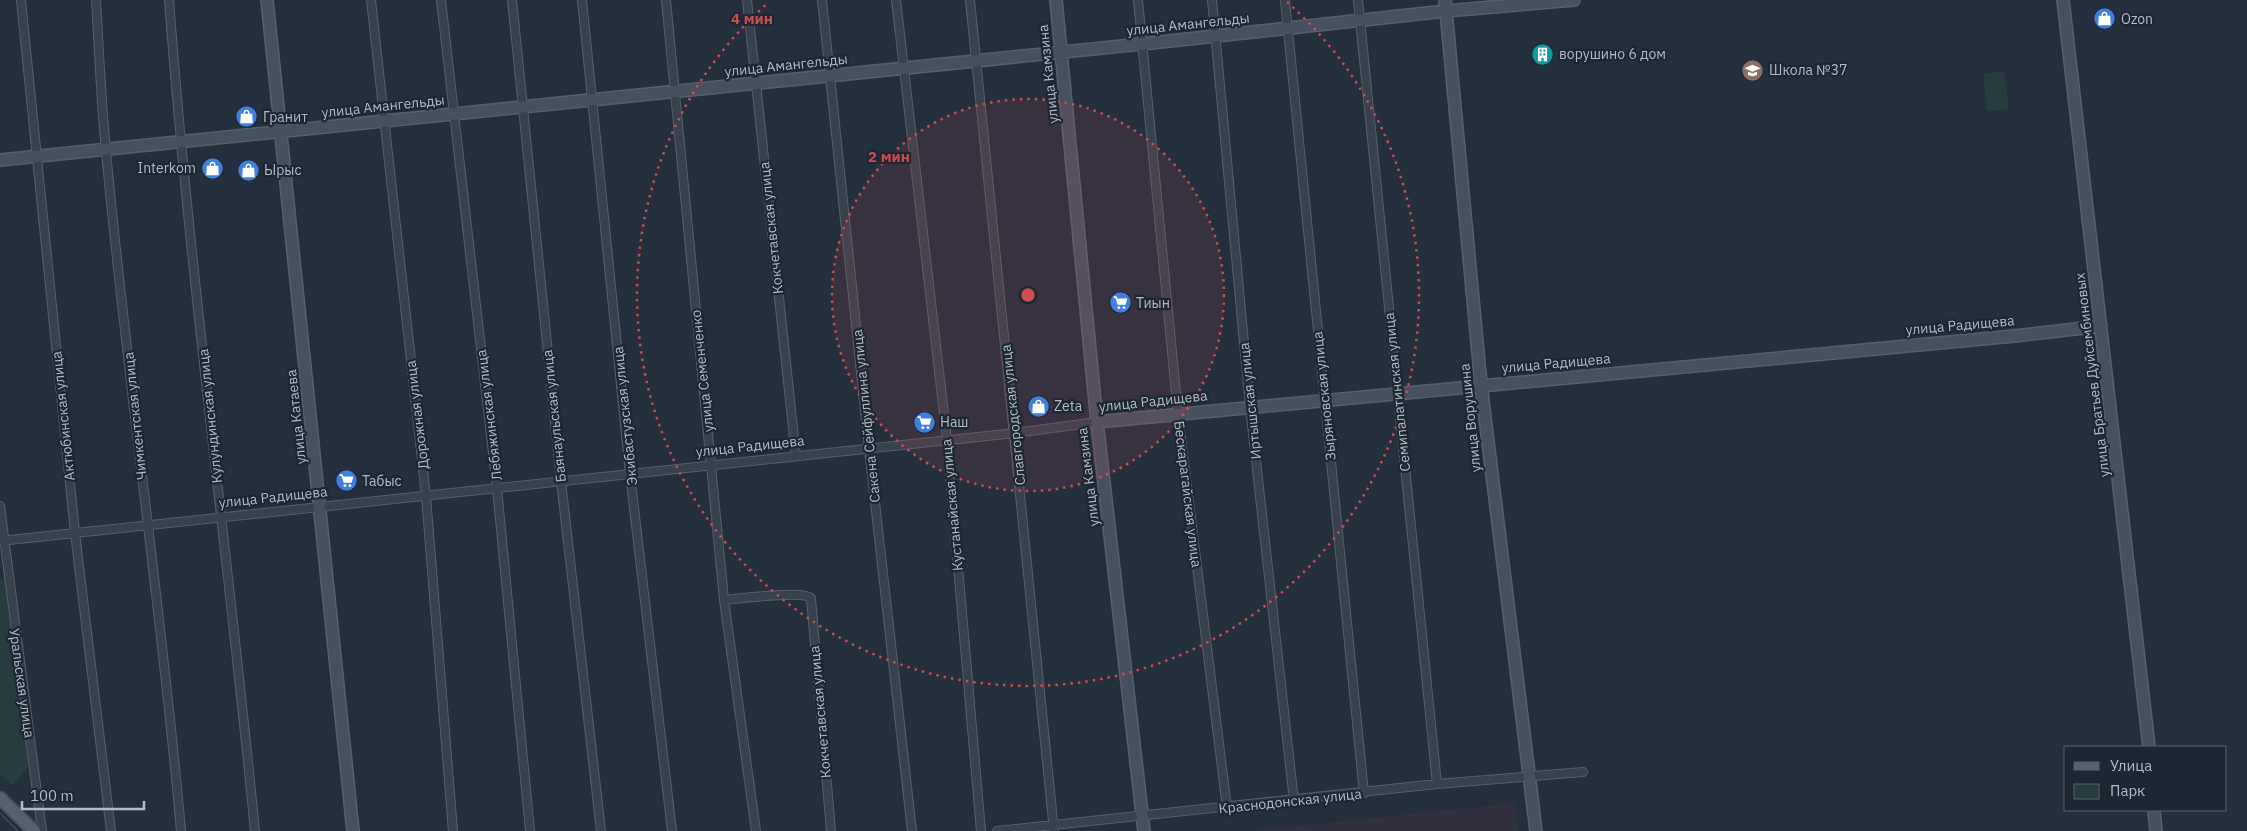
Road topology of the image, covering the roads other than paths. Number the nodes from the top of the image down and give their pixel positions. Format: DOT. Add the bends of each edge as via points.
graph roads {
  1 [pos="21,0"];
  2 [pos="96,0"];
  3 [pos="169,0"];
  4 [pos="266,0"];
  5 [pos="371,0"];
  6 [pos="441,0"];
  7 [pos="512,0"];
  8 [pos="582,0"];
  9 [pos="666,0"];
  10 [pos="747,0"];
  11 [pos="822,0"];
  12 [pos="896,0"];
  13 [pos="970,0"];
  14 [pos="1056,0"];
  15 [pos="1138,0"];
  16 [pos="1212,0"];
  17 [pos="1285,0"];
  18 [pos="1358,0"];
  19 [pos="1574,0"];
  20 [pos="2063,0"];
  21 [pos="1445,6"];
  22 [pos="1360,20"];
  23 [pos="1288,28"];
  24 [pos="1217,36"];
  25 [pos="1142,44"];
  26 [pos="1061,52"];
  27 [pos="976,61"];
  28 [pos="902,67"];
  29 [pos="831,76"];
  30 [pos="755,83"];
  31 [pos="675,92"];
  32 [pos="594,100"];
  33 [pos="524,107"];
  34 [pos="454,114"];
  35 [pos="384,121"];
  36 [pos="280,132"];
  37 [pos="180,142"];
  38 [pos="105,150"];
  39 [pos="36,156"];
  40 [pos="0,160"];
  41 [pos="2101,326"];
  42 [pos="1480,385"];
  43 [pos="1397,393"];
  44 [pos="1325,400"];
  45 [pos="1250,407"];
  46 [pos="1178,414"];
  47 [pos="1096,422"];
  48 [pos="1014,433"];
  49 [pos="947,440"];
  50 [pos="869,449"];
  51 [pos="796,456"];
  52 [pos="711,465"];
  53 [pos="630,474"];
  54 [pos="561,481"];
  55 [pos="497,488"];
  56 [pos="426,496"];
  57 [pos="0,506"];
  58 [pos="321,507"];
  59 [pos="220,517"];
  60 [pos="148,525"];
  61 [pos="75,533"];
  62 [pos="2,540"];
  63 [pos="724,600"];
  64 [pos="2149,746"];
  65 [pos="1583,772"];
  66 [pos="1529,778"];
  67 [pos="1437,784"];
  68 [pos="1364,792"];
  69 [pos="0,798"];
  70 [pos="1294,800"];
  71 [pos="1227,808"];
  72 [pos="2154,811"];
  73 [pos="1142,816"];
  74 [pos="1054,828"];
  75 [pos="34,831"];
  76 [pos="42,831"];
  77 [pos="111,831"];
  78 [pos="181,831"];
  79 [pos="255,831"];
  80 [pos="353,831"];
  81 [pos="453,831"];
  82 [pos="530,831"];
  83 [pos="600,831"];
  84 [pos="672,831"];
  85 [pos="756,831"];
  86 [pos="831,831"];
  87 [pos="912,831"];
  88 [pos="980,831"];
  89 [pos="998,831"];
  90 [pos="1144,831"];
  91 [pos="1536,831"];
  92 [pos="2156,831"];
  1 -- 39 [label="street, Актюбинская улица"];
  2 -- 38 [label="street, Чимкентская улица"];
  3 -- 37 [label="street, Кулундинская улица"];
  4 -- 36 [label="street, улица Катаева"];
  5 -- 35 [label="street, Дорожная улица"];
  6 -- 34 [label="street, Лебяжинская улица"];
  7 -- 33 [label="street, Баянаульская улица"];
  8 -- 32 [label="street, Экибастузская улица"];
  9 -- 31 [label="street, улица Семенченко"];
  10 -- 30 [label="street, Кокчетавская улица"];
  11 -- 29 [label="street, Сакена Сейфуллина улица"];
  12 -- 28 [label="street, Кустанайская улица"];
  13 -- 27 [label="street, Славгородская улица"];
  14 -- 26 [label="street, улица Камзина"];
  15 -- 25 [label="street, Бескарагайская улица"];
  16 -- 24 [label="street, Иртышская улица"];
  17 -- 23 [label="street, Зыряновская улица"];
  18 -- 22 [label="street, Семипалатинская улица"];
  19 -- 21 [label="street, улица Амангельды"];
  20 -- 41 [label="street, улица Братьев Дуйсембиновых"];
  21 -- 22 [label="street, улица Амангельды"];
  21 -- 42 [label="street, улица Ворушина"];
  22 -- 23 [label="street, улица Амангельды"];
  22 -- 43 [label="street, Семипалатинская улица"];
  23 -- 24 [label="street, улица Амангельды"];
  23 -- 44 [label="street, Зыряновская улица"];
  24 -- 25 [label="street, улица Амангельды"];
  24 -- 45 [label="street, Иртышская улица"];
  25 -- 26 [label="street, улица Амангельды"];
  25 -- 46 [label="street, Бескарагайская улица"];
  26 -- 27 [label="street, улица Амангельды"];
  26 -- 47 [label="street, улица Камзина"];
  27 -- 28 [label="street, улица Амангельды"];
  27 -- 48 [label="street, Славгородская улица"];
  28 -- 29 [label="street, улица Амангельды"];
  28 -- 49 [label="street, Кустанайская улица"];
  29 -- 30 [label="street, улица Амангельды"];
  29 -- 50 [label="street, Сакена Сейфуллина улица"];
  30 -- 31 [label="street, улица Амангельды"];
  30 -- 51 [label="street, Кокчетавская улица"];
  31 -- 32 [label="street, улица Амангельды"];
  31 -- 52 [label="street, улица Семенченко"];
  32 -- 33 [label="street, улица Амангельды"];
  32 -- 53 [label="street, Экибастузская улица"];
  33 -- 34 [label="street, улица Амангельды"];
  33 -- 54 [label="street, Баянаульская улица"];
  34 -- 35 [label="street, улица Амангельды"];
  34 -- 55 [label="street, Лебяжинская улица"];
  35 -- 36 [label="street, улица Амангельды"];
  35 -- 56 [label="street, Дорожная улица"];
  36 -- 37 [label="street, улица Амангельды"];
  36 -- 58 [label="street, улица Катаева"];
  37 -- 38 [label="street, улица Амангельды"];
  37 -- 59 [label="street, Кулундинская улица"];
  38 -- 39 [label="street, улица Амангельды"];
  38 -- 60 [label="street, Чимкентская улица"];
  39 -- 40 [label="street, улица Амангельды"];
  39 -- 61 [label="street, Актюбинская улица"];
  41 -- 42 [label="street, улица Радищева"];
  41 -- 64 [label="street, улица Братьев Дуйсембиновых"];
  42 -- 43 [label="street, улица Радищева"];
  42 -- 66 [label="street, улица Ворушина"];
  43 -- 44 [label="street, улица Радищева"];
  43 -- 67 [label="street, Семипалатинская улица"];
  44 -- 45 [label="street, улица Радищева"];
  44 -- 68 [label="street, Зыряновская улица"];
  45 -- 46 [label="street, улица Радищева"];
  45 -- 70 [label="street, Иртышская улица"];
  46 -- 47 [label="street, улица Радищева"];
  46 -- 71 [label="street, Бескарагайская улица"];
  47 -- 48 [label="street, улица Радищева"];
  47 -- 73 [label="street, улица Камзина"];
  48 -- 49 [label="street, улица Радищева"];
  48 -- 74 [label="street, Славгородская улица"];
  49 -- 50 [label="street, улица Радищева"];
  49 -- 88 [label="street, Кустанайская улица"];
  50 -- 51 [label="street, улица Радищева"];
  50 -- 87 [label="street, Сакена Сейфуллина улица"];
  51 -- 52 [label="street, улица Радищева"];
  52 -- 53 [label="street, улица Радищева"];
  52 -- 63 [label="street, улица Семенченко"];
  53 -- 54 [label="street, улица Радищева"];
  53 -- 84 [label="street, Экибастузская улица"];
  54 -- 55 [label="street, улица Радищева"];
  54 -- 83 [label="street, Баянаульская улица"];
  55 -- 56 [label="street, улица Радищева"];
  55 -- 82 [label="street, Лебяжинская улица"];
  56 -- 58 [label="street, улица Радищева"];
  56 -- 81 [label="street, Дорожная улица"];
  57 -- 62 [label="street, Уральская улица"];
  58 -- 59 [label="street, улица Радищева"];
  58 -- 80 [label="street, улица Катаева"];
  59 -- 60 [label="street, улица Радищева"];
  59 -- 79 [label="street, Кулундинская улица"];
  60 -- 61 [label="street, улица Радищева"];
  60 -- 78 [label="street, Чимкентская улица" via="169,693"];
  61 -- 62 [label="street, улица Радищева"];
  61 -- 77 [label="street, Актюбинская улица"];
  62 -- 76 [label="street, Уральская улица"];
  63 -- 85 [label="street, улица Семенченко"];
  63 -- 86 [label="street, Кокчетавская улица" via="807,595 811,598"];
  65 -- 66 [label="street, Краснодонская улица"];
  66 -- 67 [label="street, Краснодонская улица"];
  66 -- 91 [label="street, улица Ворушина"];
  67 -- 68 [label="street, Краснодонская улица"];
  68 -- 70 [label="street, Краснодонская улица"];
  69 -- 75 [label="main road"];
  70 -- 71 [label="street, Краснодонская улица"];
  71 -- 73 [label="street, Краснодонская улица"];
  72 -- 92 [label="street"];
  73 -- 74 [label="street, Краснодонская улица"];
  73 -- 90 [label="street, улица Камзина"];
  74 -- 89 [label="street, Краснодонская улица"];
}
